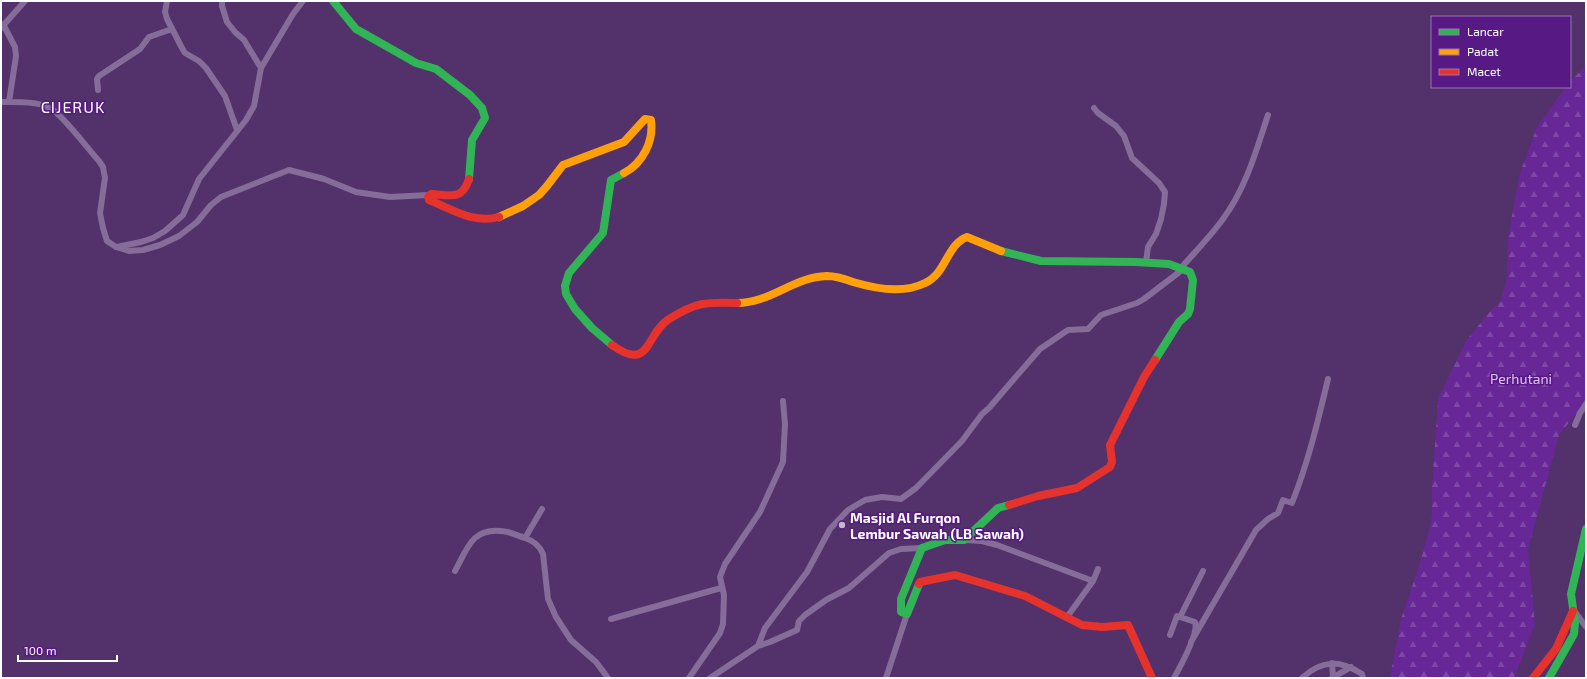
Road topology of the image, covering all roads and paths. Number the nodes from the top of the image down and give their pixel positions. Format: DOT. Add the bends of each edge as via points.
graph roads {
  1 [pos="25,1"];
  2 [pos="168,1"];
  3 [pos="222,1"];
  4 [pos="303,1"];
  5 [pos="333,1"];
  6 [pos="2,27"];
  7 [pos="172,29"];
  8 [pos="261,68"];
  9 [pos="98,90"];
  10 [pos="1,102"];
  11 [pos="9,102"];
  12 [pos="1094,108"];
  13 [pos="1268,115"];
  14 [pos="237,130"];
  15 [pos="429,195"];
  16 [pos="116,247"];
  17 [pos="1146,262"];
  18 [pos="1181,269"];
  19 [pos="1328,379"];
  20 [pos="783,401"];
  21 [pos="1586,404"];
  22 [pos="1575,425"];
  23 [pos="542,508"];
  24 [pos="1586,529"];
  25 [pos="525,538"];
  26 [pos="964,540"];
  27 [pos="922,548"];
  28 [pos="1098,569"];
  29 [pos="455,571"];
  30 [pos="1203,571"];
  31 [pos="1093,581"];
  32 [pos="721,588"];
  33 [pos="1573,611"];
  34 [pos="907,614"];
  35 [pos="1067,617"];
  36 [pos="1180,617"];
  37 [pos="611,619"];
  38 [pos="1586,627"];
  39 [pos="1170,635"];
  40 [pos="1191,642"];
  41 [pos="758,646"];
  42 [pos="1332,662"];
  43 [pos="1351,667"];
  44 [pos="608,678"];
  45 [pos="689,678"];
  46 [pos="710,678"];
  47 [pos="886,678"];
  48 [pos="1152,678"];
  49 [pos="1174,678"];
  50 [pos="1302,678"];
  51 [pos="1332,678"];
  52 [pos="1363,678"];
  53 [pos="1533,678"];
  54 [pos="1549,678"];
  1 -- 6 [label="street"];
  2 -- 7 [label="street" via="166,15"];
  3 -- 8 [label="street" via="227,22 244,40"];
  4 -- 8 [label="street"];
  5 -- 15 [label="main road" via="356,29 416,63 436,69 470,95 484,111 484,121 472,142 468,184 463,193 457,196"];
  6 -- 11 [label="street" via="15,47 16,56"];
  7 -- 9 [label="street" via="149,37 140,49 99,76"];
  7 -- 14 [label="street" via="185,53 206,68 224,96"];
  8 -- 14 [label="street" via="254,106"];
  10 -- 11 [label="street"];
  11 -- 16 [label="street" via="52,109 99,161 105,178 100,213 107,241"];
  12 -- 17 [label="street" via="1116,126 1124,136 1132,158 1165,192 1161,220 1148,247"];
  13 -- 18 [label="street" via="1251,168 1237,196 1223,219"];
  14 -- 16 [label="street" via="199,179 183,215 153,238"];
  15 -- 16 [label="street" via="390,197 356,192 324,179 289,170 221,197 180,236 160,246 129,251"];
  15 -- 17 [label="main road" via="429,200 473,218 492,219 524,206 534,199 550,184 563,165 624,142 645,119 650,120 648,144 640,160 611,180 603,233 569,273 564,287 569,303 575,310 623,353 632,356 646,350 665,321 700,303 750,303 800,282 829,275 868,287 914,287 938,274 958,242 967,237 1007,253 1041,261"];
  17 -- 18 [label="main road" via="1168,264"];
  18 -- 26 [label="main road" via="1190,272 1193,277 1190,309 1144,377 1110,445 1110,466 1076,488 998,508"];
  18 -- 41 [label="street" via="1144,299 1101,315 1088,329 1068,330 1040,349 993,401 962,441 916,488 901,499 882,497 865,500 848,510 830,529 807,572 765,628"];
  19 -- 40 [label="street" via="1303,476 1292,503 1283,500 1278,513 1256,530"];
  20 -- 32 [label="street" via="783,462 760,512 725,564 720,577"];
  21 -- 22 [label="street"];
  23 -- 25 [label="street"];
  24 -- 33 [label="main road" via="1571,594"];
  25 -- 29 [label="street" via="502,530 481,533 469,544"];
  25 -- 44 [label="street" via="532,540 543,554 548,599 556,617 571,640 596,662"];
  26 -- 27 [label="main road" via="945,540"];
  26 -- 31 [label="street" via="997,545"];
  27 -- 34 [label="main road" via="901,599 901,612"];
  27 -- 41 [label="street" via="901,549 889,553 849,588 805,615 799,621 797,630"];
  28 -- 31 [label="street"];
  30 -- 36 [label="street"];
  31 -- 35 [label="street"];
  32 -- 37 [label="street"];
  32 -- 45 [label="street" via="724,596 723,624 720,633"];
  33 -- 38 [label="street"];
  33 -- 53 [label="main road" via="1556,649"];
  33 -- 54 [label="main road" via="1574,634"];
  34 -- 35 [label="main road" via="920,582 955,575 1025,596"];
  34 -- 47 [label="street"];
  35 -- 48 [label="main road" via="1082,625 1128,625"];
  36 -- 39 [label="street" via="1177,616"];
  36 -- 40 [label="street" via="1195,622"];
  40 -- 49 [label="street"];
  41 -- 46 [label="street"];
  42 -- 43 [label="street"];
  42 -- 50 [label="street" via="1310,671"];
  42 -- 51 [label="street"];
  43 -- 51 [label="street"];
  43 -- 52 [label="street" via="1362,674"];
}
